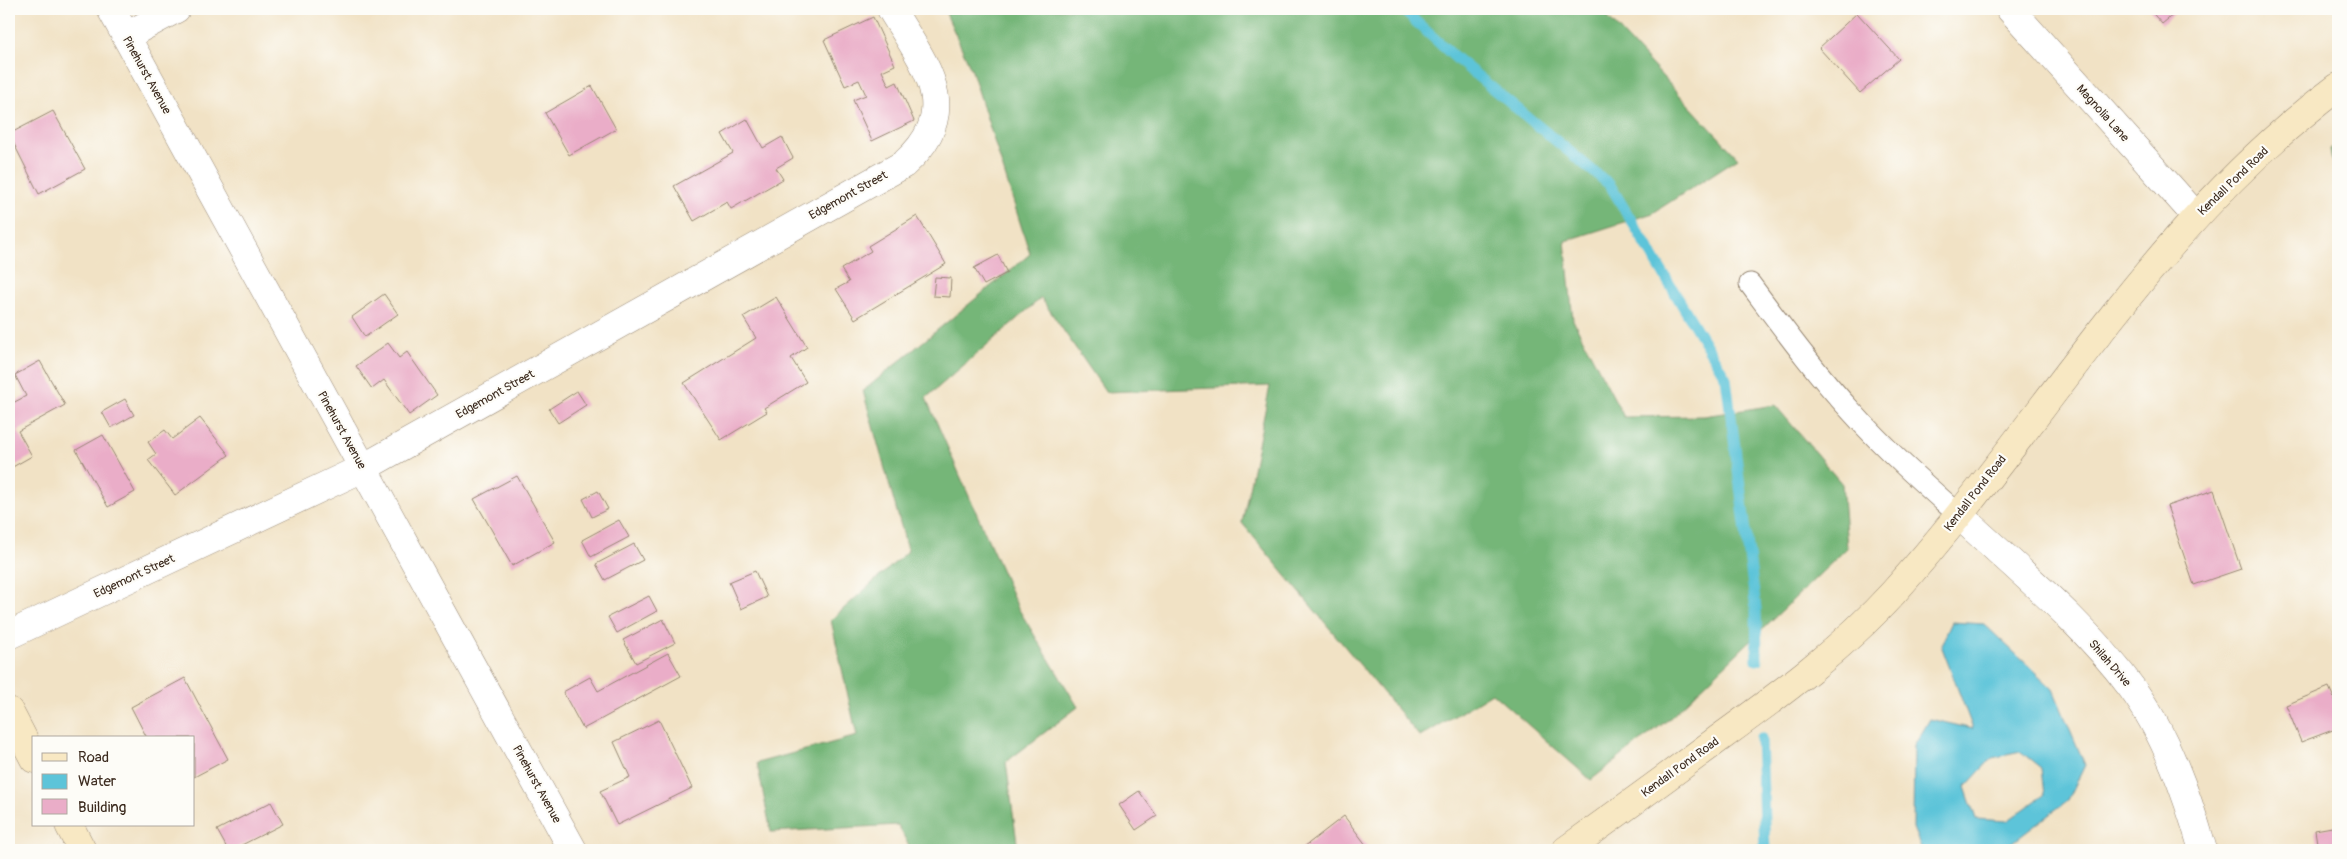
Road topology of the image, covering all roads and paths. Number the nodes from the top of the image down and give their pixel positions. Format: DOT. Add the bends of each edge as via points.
graph roads {
  1 [pos="111,9"];
  2 [pos="176,9"];
  3 [pos="891,9"];
  4 [pos="2010,9"];
  5 [pos="126,36"];
  6 [pos="2338,87"];
  7 [pos="2196,216"];
  8 [pos="1750,284"];
  9 [pos="363,468"];
  10 [pos="1959,515"];
  11 [pos="9,635"];
  12 [pos="9,711"];
  13 [pos="32,755"];
  14 [pos="70,826"];
  15 [pos="82,850"];
  16 [pos="573,850"];
  17 [pos="1566,850"];
  18 [pos="2203,850"];
  1 -- 5 [label="street, Pinehurst Avenue"];
  2 -- 5 [label="street"];
  3 -- 9 [label="street, Edgemont Street" via="926,67 935,100 930,134 904,164"];
  4 -- 7 [label="street, Magnolia Lane"];
  5 -- 9 [label="street, Pinehurst Avenue"];
  6 -- 7 [label="street, Kendall Pond Road" via="2298,116"];
  7 -- 10 [label="street, Kendall Pond Road" via="2113,314"];
  8 -- 10 [label="lane" via="1853,413"];
  9 -- 11 [label="street, Edgemont Street"];
  9 -- 16 [label="street, Pinehurst Avenue"];
  10 -- 17 [label="street, Kendall Pond Road" via="1892,594 1826,658"];
  10 -- 18 [label="street, Shilah Drive" via="2073,622 2132,689 2178,775"];
  12 -- 13 [label="street"];
  14 -- 15 [label="street"];
}
